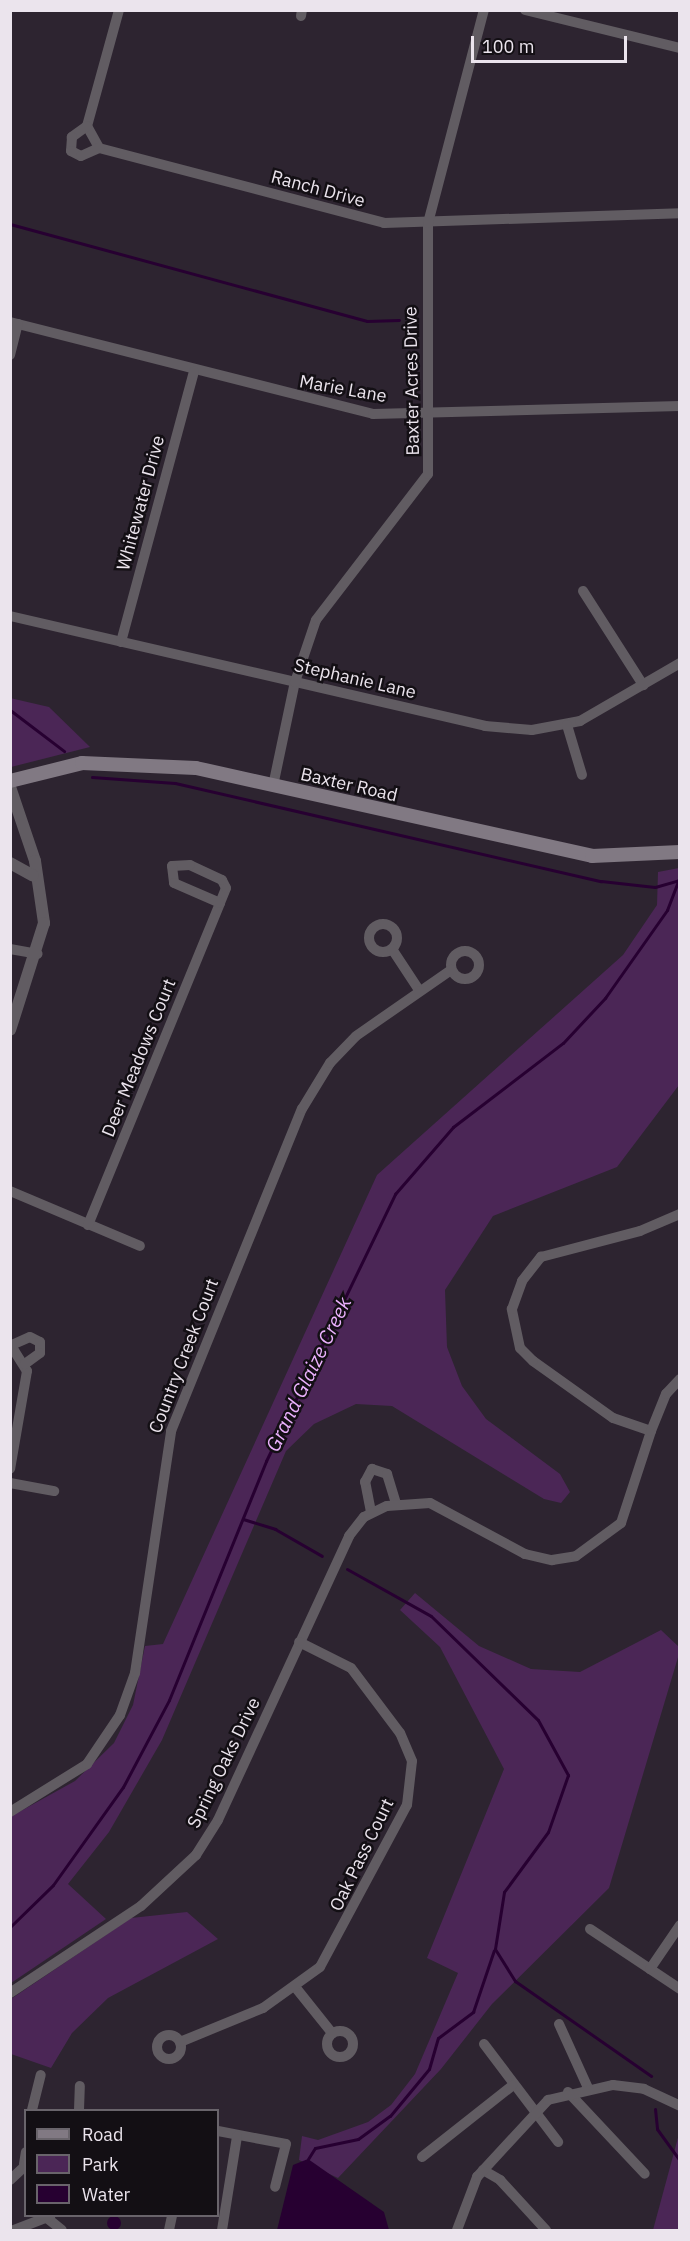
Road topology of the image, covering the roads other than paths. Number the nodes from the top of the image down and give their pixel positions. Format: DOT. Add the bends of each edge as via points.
graph roads {
  1 [pos="119,10"];
  2 [pos="484,10"];
  3 [pos="525,10"];
  4 [pos="680,48"];
  5 [pos="87,126"];
  6 [pos="99,148"];
  7 [pos="680,213"];
  8 [pos="428,223"];
  9 [pos="14,323"];
  10 [pos="10,355"];
  11 [pos="194,372"];
  12 [pos="680,406"];
  13 [pos="431,414"];
  14 [pos="583,591"];
  15 [pos="10,616"];
  16 [pos="121,642"];
  17 [pos="680,663"];
  18 [pos="295,682"];
  19 [pos="643,685"];
  20 [pos="567,725"];
  21 [pos="582,775"];
  22 [pos="10,781"];
  23 [pos="273,786"];
  24 [pos="10,787"];
  25 [pos="680,852"];
  26 [pos="10,863"];
  27 [pos="33,876"];
  28 [pos="220,903"];
  29 [pos="10,949"];
  30 [pos="392,949"];
  31 [pos="38,954"];
  32 [pos="451,970"];
  33 [pos="419,990"];
  34 [pos="10,1030"];
  35 [pos="10,1191"];
  36 [pos="680,1214"];
  37 [pos="88,1225"];
  38 [pos="140,1246"];
  39 [pos="17,1351"];
  40 [pos="680,1379"];
  41 [pos="651,1431"];
  42 [pos="10,1469"];
  43 [pos="10,1483"];
  44 [pos="54,1491"];
  45 [pos="396,1504"];
  46 [pos="371,1512"];
  47 [pos="299,1642"];
  48 [pos="10,1812"];
  49 [pos="680,1925"];
  50 [pos="590,1929"];
  51 [pos="650,1969"];
  52 [pos="296,1988"];
  53 [pos="680,1989"];
  54 [pos="10,1993"];
  55 [pos="559,2024"];
  56 [pos="332,2033"];
  57 [pos="180,2042"];
  58 [pos="484,2044"];
  59 [pos="41,2075"];
  60 [pos="80,2086"];
  61 [pos="512,2086"];
  62 [pos="588,2088"];
  63 [pos="568,2092"];
  64 [pos="680,2106"];
  65 [pos="32,2109"];
  66 [pos="79,2109"];
  67 [pos="532,2113"];
  68 [pos="219,2131"];
  69 [pos="237,2136"];
  70 [pos="558,2142"];
  71 [pos="422,2157"];
  72 [pos="24,2165"];
  73 [pos="483,2170"];
  74 [pos="645,2174"];
  75 [pos="10,2180"];
  76 [pos="275,2187"];
  77 [pos="48,2217"];
  78 [pos="14,2230"];
  79 [pos="62,2230"];
  80 [pos="222,2230"];
  81 [pos="457,2230"];
  82 [pos="546,2230"];
  1 -- 5 [label="street"];
  2 -- 8 [label="street, Baxter Acres Drive"];
  3 -- 4 [label="street"];
  5 -- 6 [label="street"];
  5 -- 6 [label="street" via="72,137 71,151 81,156"];
  6 -- 8 [label="street, Ranch Drive" via="364,219"];
  7 -- 8 [label="street, Ranch Drive"];
  8 -- 13 [label="street, Baxter Acres Drive"];
  9 -- 10 [label="street"];
  9 -- 11 [label="street, Marie Lane"];
  11 -- 13 [label="street, Marie Lane" via="373,414"];
  11 -- 16 [label="street, Whitewater Drive"];
  12 -- 13 [label="street, Marie Lane"];
  13 -- 18 [label="street, Baxter Acres Drive" via="430,459 421,488 328,599"];
  14 -- 19 [label="street"];
  15 -- 16 [label="street, Stephanie Lane"];
  16 -- 18 [label="street, Stephanie Lane"];
  17 -- 19 [label="street, Stephanie Lane"];
  18 -- 20 [label="street, Stephanie Lane" via="485,726 532,730"];
  18 -- 23 [label="street, Baxter Acres Drive"];
  19 -- 20 [label="street, Stephanie Lane"];
  20 -- 21 [label="street"];
  22 -- 23 [label="main road, Baxter Road" via="82,763 113,762 196,768"];
  23 -- 25 [label="main road, Baxter Road" via="592,856"];
  24 -- 27 [label="street" via="35,861"];
  26 -- 27 [label="street"];
  27 -- 31 [label="street" via="44,906"];
  28 -- 28 [label="street, Deer Meadows Court" via="226,888 222,880 181,862 172,866 174,884"];
  28 -- 37 [label="street, Deer Meadows Court"];
  29 -- 31 [label="street"];
  30 -- 33 [label="street"];
  31 -- 34 [label="street"];
  32 -- 33 [label="street, Country Creek Court"];
  33 -- 48 [label="street, Country Creek Court" via="356,1035 330,1063 302,1109 244,1247 171,1431 135,1673 113,1731 68,1779"];
  35 -- 37 [label="street"];
  36 -- 41 [label="street" via="640,1231 541,1257 522,1281 512,1309 520,1348 533,1361 613,1418"];
  37 -- 38 [label="street"];
  39 -- 42 [label="street"];
  40 -- 41 [label="street, Spring Oaks Drive" via="666,1394"];
  41 -- 45 [label="street, Spring Oaks Drive" via="621,1523 600,1543 564,1560 514,1549 468,1519 429,1503"];
  43 -- 44 [label="street"];
  45 -- 46 [label="street, Spring Oaks Drive"];
  45 -- 46 [label="street" via="387,1474 372,1469 365,1482"];
  46 -- 47 [label="street, Spring Oaks Drive" via="349,1536"];
  47 -- 52 [label="street, Oak Pass Court" via="351,1668 400,1733 413,1776 407,1804 339,1940"];
  47 -- 54 [label="street, Spring Oaks Drive" via="218,1820 196,1855 141,1906"];
  49 -- 51 [label="street"];
  50 -- 51 [label="street"];
  51 -- 53 [label="street"];
  52 -- 56 [label="street"];
  52 -- 57 [label="street, Oak Pass Court"];
  55 -- 62 [label="street"];
  58 -- 61 [label="street"];
  59 -- 65 [label="street"];
  60 -- 66 [label="street"];
  61 -- 67 [label="street"];
  61 -- 71 [label="street"];
  62 -- 63 [label="street"];
  62 -- 64 [label="street" via="644,2089"];
  63 -- 67 [label="street"];
  63 -- 74 [label="street"];
  67 -- 70 [label="street"];
  67 -- 73 [label="street"];
  68 -- 69 [label="street"];
  69 -- 76 [label="street" via="286,2144"];
  69 -- 80 [label="street"];
  72 -- 75 [label="street"];
  73 -- 81 [label="street"];
  73 -- 82 [label="street" via="500,2180"];
  77 -- 78 [label="street"];
  77 -- 79 [label="street"];
}
